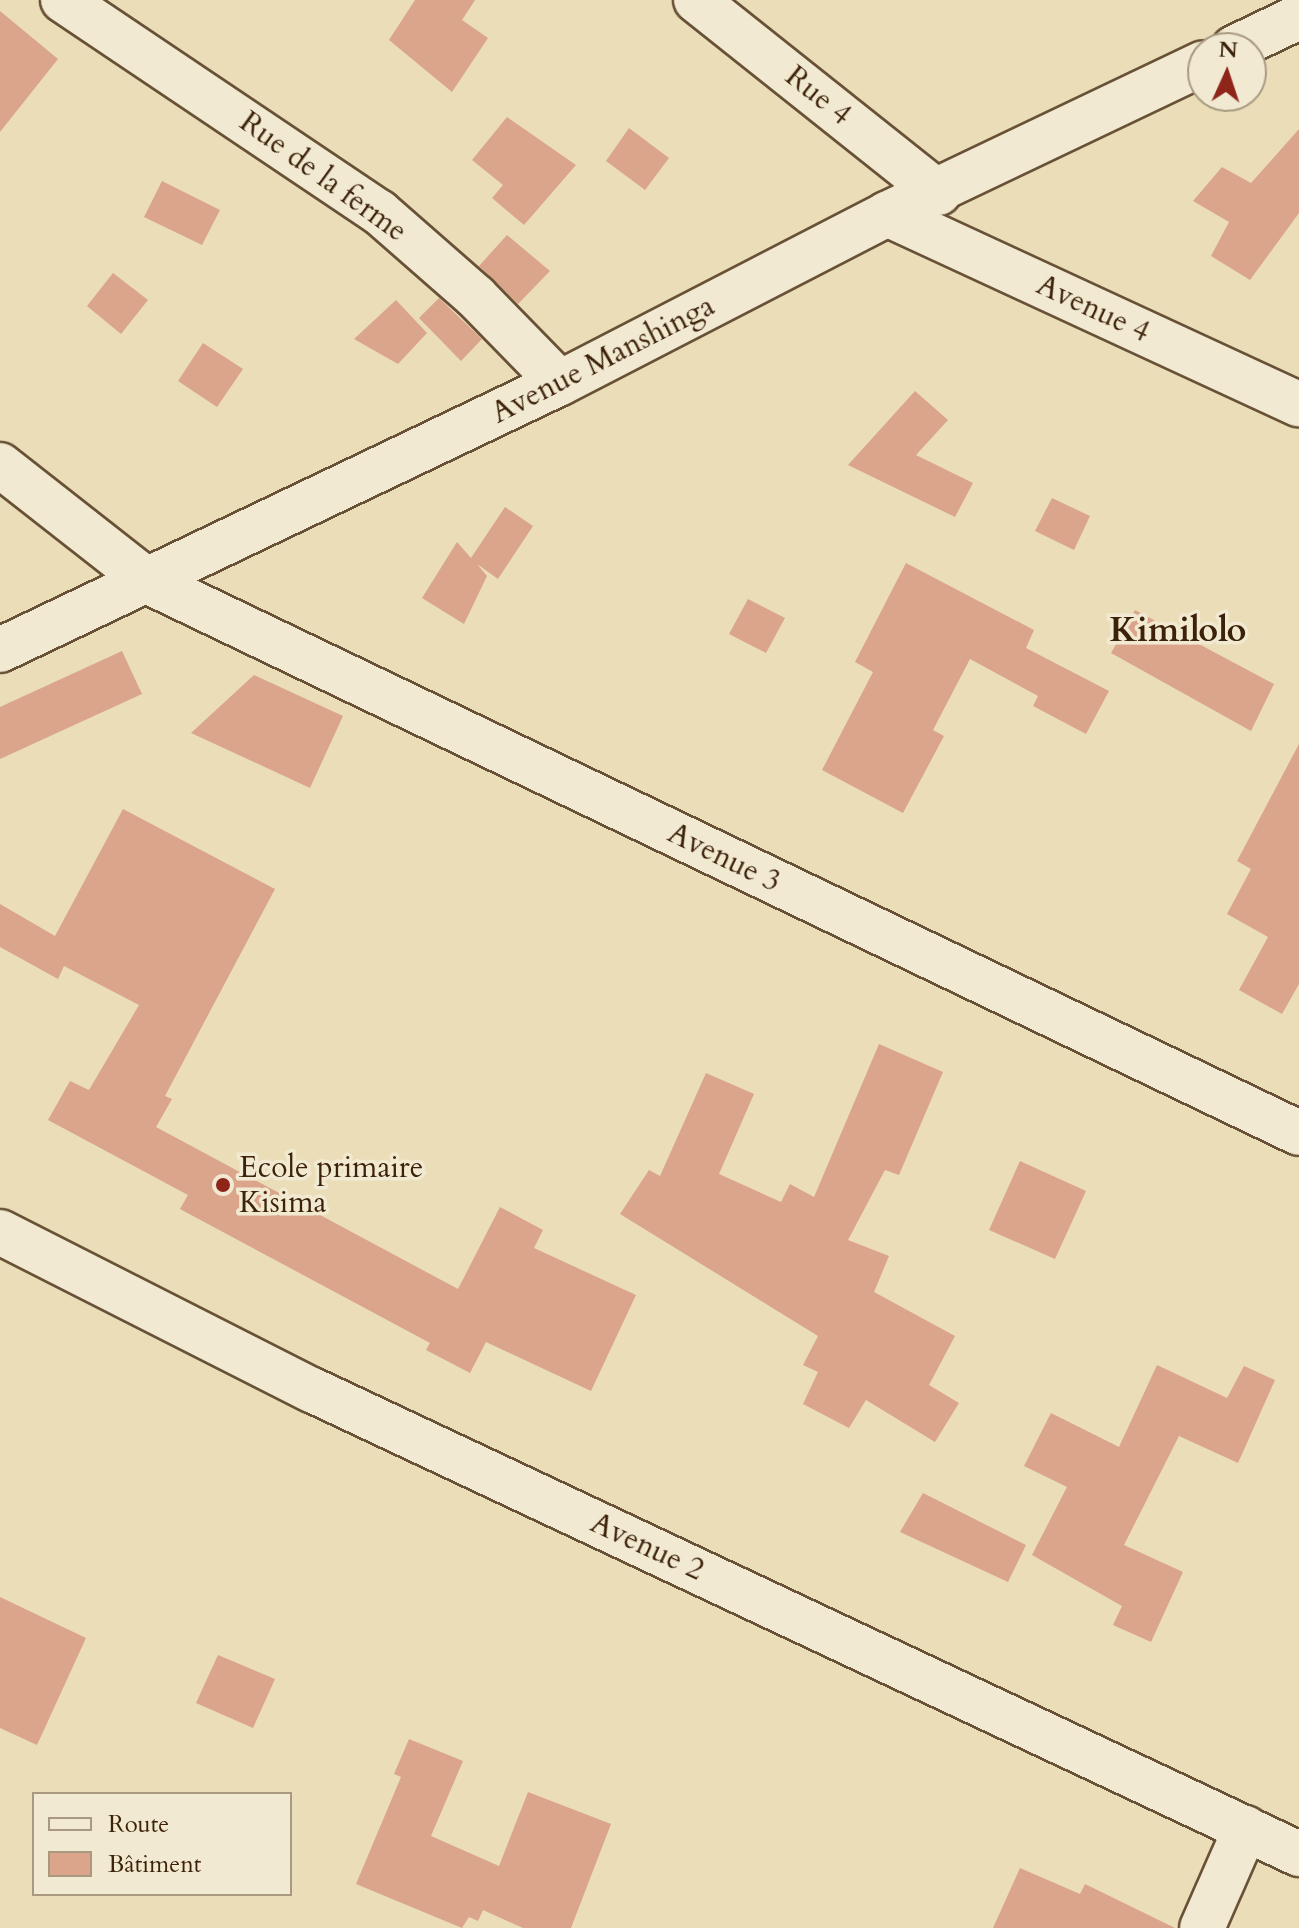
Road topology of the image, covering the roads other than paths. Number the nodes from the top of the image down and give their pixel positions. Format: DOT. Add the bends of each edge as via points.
graph roads {
  1 [pos="63,0"];
  2 [pos="696,0"];
  3 [pos="1299,17"];
  4 [pos="1267,32"];
  5 [pos="1187,71"];
  6 [pos="939,193"];
  7 [pos="887,214"];
  8 [pos="560,383"];
  9 [pos="1299,404"];
  10 [pos="0,465"];
  11 [pos="149,582"];
  12 [pos="0,650"];
  13 [pos="1299,1133"];
  14 [pos="0,1232"];
  15 [pos="1246,1828"];
  16 [pos="1299,1854"];
  17 [pos="1202,1928"];
  1 -- 8 [label="street, Rue de la ferme" via="379,212 476,297"];
  2 -- 6 [label="street, Rue 4"];
  3 -- 4 [label="street"];
  5 -- 6 [label="street, Avenue Manshinga"];
  6 -- 7 [label="street, Avenue Manshinga"];
  7 -- 8 [label="street, Avenue Manshinga"];
  7 -- 9 [label="street, Avenue 4"];
  8 -- 11 [label="street, Avenue Manshinga"];
  10 -- 11 [label="street, Avenue 3"];
  11 -- 12 [label="street, Avenue Manshinga"];
  11 -- 13 [label="street, Avenue 3"];
  14 -- 15 [label="street, Avenue 2" via="312,1390"];
  15 -- 16 [label="street, Avenue 2"];
  15 -- 17 [label="street"];
}
